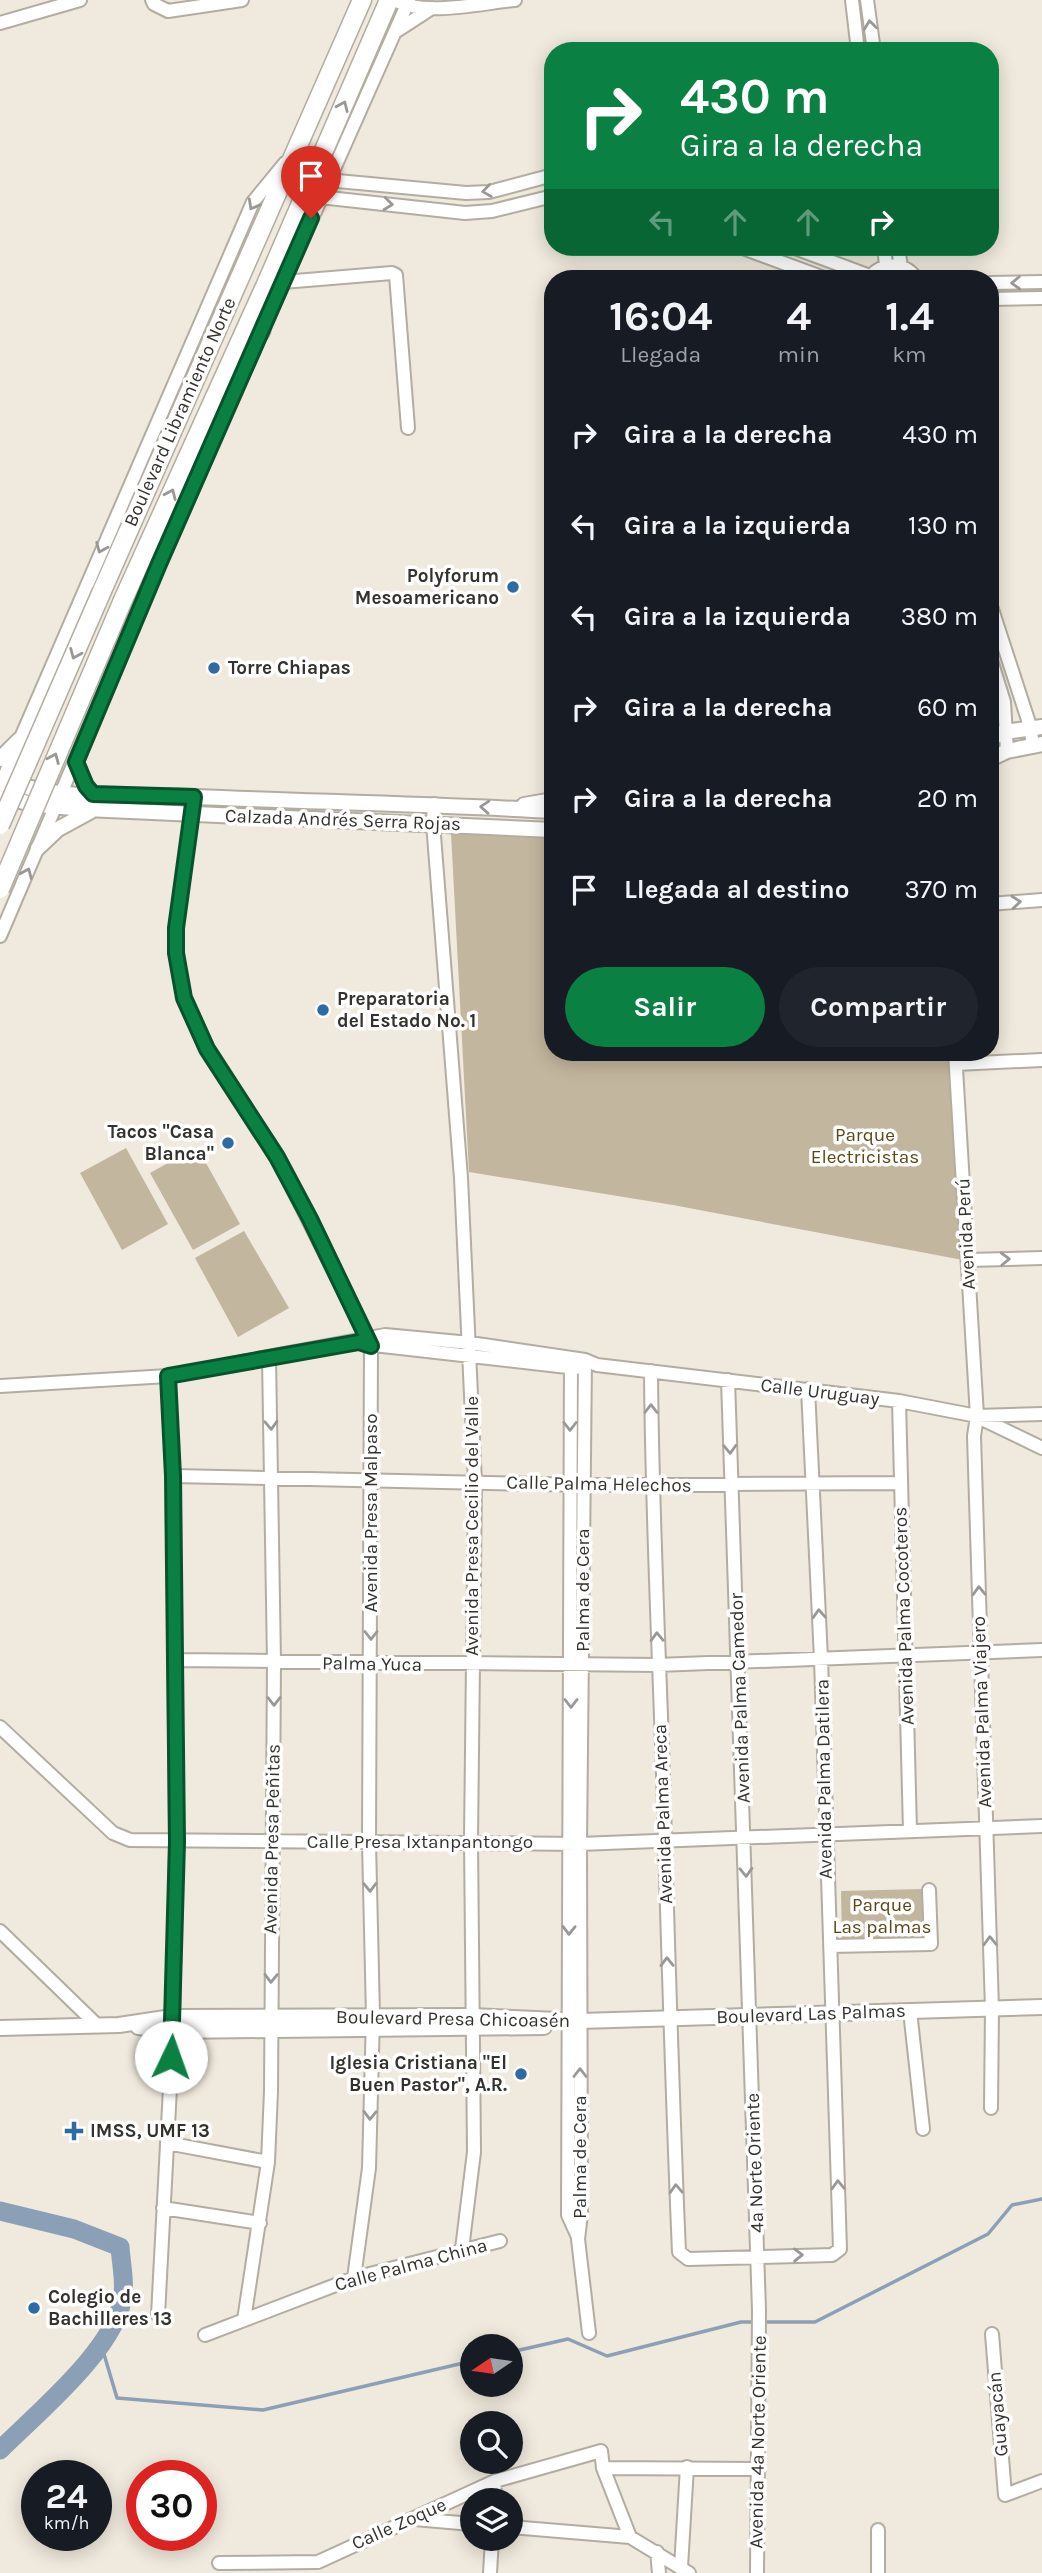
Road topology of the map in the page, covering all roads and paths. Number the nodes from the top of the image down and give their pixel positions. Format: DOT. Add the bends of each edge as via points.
graph roads {
  1 [pos="80,0"];
  2 [pos="152,0"];
  3 [pos="242,0"];
  4 [pos="362,0"];
  5 [pos="515,0"];
  6 [pos="852,0"];
  7 [pos="867,0"];
  8 [pos="400,2"];
  9 [pos="196,4"];
  10 [pos="432,8"];
  11 [pos="0,23"];
  12 [pos="395,32"];
  13 [pos="857,42"];
  14 [pos="873,42"];
  15 [pos="294,152"];
  16 [pos="544,177"];
  17 [pos="327,180"];
  18 [pos="320,197"];
  19 [pos="544,198"];
  20 [pos="764,256"];
  21 [pos="815,256"];
  22 [pos="885,256"];
  23 [pos="899,256"];
  24 [pos="886,265"];
  25 [pos="901,267"];
  26 [pos="802,270"];
  27 [pos="851,270"];
  28 [pos="879,270"];
  29 [pos="905,270"];
  30 [pos="283,282"];
  31 [pos="1042,282"];
  32 [pos="999,283"];
  33 [pos="1042,298"];
  34 [pos="999,299"];
  35 [pos="261,331"];
  36 [pos="221,384"];
  37 [pos="408,428"];
  38 [pos="999,627"];
  39 [pos="999,686"];
  40 [pos="1042,712"];
  41 [pos="999,726"];
  42 [pos="1036,726"];
  43 [pos="999,735"];
  44 [pos="999,738"];
  45 [pos="19,740"];
  46 [pos="1037,745"];
  47 [pos="1007,751"];
  48 [pos="999,755"];
  49 [pos="0,759"];
  50 [pos="76,762"];
  51 [pos="4,787"];
  52 [pos="64,792"];
  53 [pos="93,794"];
  54 [pos="194,797"];
  55 [pos="544,800"];
  56 [pos="434,804"];
  57 [pos="56,807"];
  58 [pos="516,809"];
  59 [pos="93,810"];
  60 [pos="544,811"];
  61 [pos="192,814"];
  62 [pos="433,823"];
  63 [pos="0,825"];
  64 [pos="544,829"];
  65 [pos="38,848"];
  66 [pos="0,889"];
  67 [pos="1042,900"];
  68 [pos="999,903"];
  69 [pos="0,936"];
  70 [pos="999,1059"];
  71 [pos="1042,1060"];
  72 [pos="956,1061"];
  73 [pos="1042,1258"];
  74 [pos="968,1260"];
  75 [pos="366,1342"];
  76 [pos="470,1349"];
  77 [pos="269,1357"];
  78 [pos="570,1363"];
  79 [pos="589,1365"];
  80 [pos="651,1371"];
  81 [pos="168,1376"];
  82 [pos="728,1380"];
  83 [pos="0,1386"];
  84 [pos="808,1390"];
  85 [pos="899,1401"];
  86 [pos="1042,1414"];
  87 [pos="976,1416"];
  88 [pos="1042,1448"];
  89 [pos="173,1476"];
  90 [pos="273,1479"];
  91 [pos="372,1482"];
  92 [pos="475,1482"];
  93 [pos="812,1482"];
  94 [pos="900,1483"];
  95 [pos="576,1485"];
  96 [pos="732,1485"];
  97 [pos="652,1486"];
  98 [pos="1042,1650"];
  99 [pos="981,1652"];
  100 [pos="906,1654"];
  101 [pos="821,1659"];
  102 [pos="174,1660"];
  103 [pos="738,1661"];
  104 [pos="274,1662"];
  105 [pos="371,1664"];
  106 [pos="473,1665"];
  107 [pos="577,1665"];
  108 [pos="658,1665"];
  109 [pos="0,1727"];
  110 [pos="1042,1826"];
  111 [pos="986,1828"];
  112 [pos="910,1831"];
  113 [pos="824,1834"];
  114 [pos="745,1835"];
  115 [pos="471,1840"];
  116 [pos="665,1840"];
  117 [pos="177,1842"];
  118 [pos="273,1842"];
  119 [pos="369,1843"];
  120 [pos="575,1843"];
  121 [pos="929,1890"];
  122 [pos="0,1931"];
  123 [pos="830,1946"];
  124 [pos="1042,2007"];
  125 [pos="992,2009"];
  126 [pos="910,2011"];
  127 [pos="832,2013"];
  128 [pos="751,2016"];
  129 [pos="668,2018"];
  130 [pos="372,2022"];
  131 [pos="472,2022"];
  132 [pos="572,2022"];
  133 [pos="270,2023"];
  134 [pos="173,2024"];
  135 [pos="98,2026"];
  136 [pos="0,2028"];
  137 [pos="991,2108"];
  138 [pos="923,2129"];
  139 [pos="166,2143"];
  140 [pos="268,2162"];
  141 [pos="163,2208"];
  142 [pos="260,2223"];
  143 [pos="500,2241"];
  144 [pos="462,2249"];
  145 [pos="758,2256"];
  146 [pos="354,2278"];
  147 [pos="759,2310"];
  148 [pos="158,2315"];
  149 [pos="244,2320"];
  150 [pos="589,2333"];
  151 [pos="992,2334"];
  152 [pos="205,2335"];
  153 [pos="687,2467"];
  154 [pos="603,2468"];
  155 [pos="760,2469"];
  156 [pos="495,2481"];
  157 [pos="1042,2482"];
  158 [pos="495,2488"];
  159 [pos="412,2519"];
  160 [pos="460,2523"];
  161 [pos="523,2528"];
  162 [pos="878,2530"];
  163 [pos="631,2537"];
  164 [pos="491,2551"];
  165 [pos="657,2552"];
  166 [pos="219,2563"];
  167 [pos="317,2567"];
  168 [pos="685,2570"];
  169 [pos="490,2573"];
  170 [pos="659,2573"];
  171 [pos="757,2573"];
  172 [pos="878,2573"];
  1 -- 11 [label="street"];
  2 -- 9 [label="street" via="168,11"];
  3 -- 9 [label="street"];
  4 -- 15 [label="highway, Boulevard Libramiento Norte"];
  5 -- 10 [label="street"];
  6 -- 13 [label="street"];
  14 -- 7 [label="street, one-way"];
  8 -- 10 [label="street"];
  8 -- 12 [label="street"];
  36 -- 8 [label="highway, Boulevard Libramiento Norte, one-way"];
  10 -- 12 [label="street"];
  12 -- 17 [label="street"];
  15 -- 45 [label="street, one-way" via="253,202"];
  15 -- 63 [label="highway, Boulevard Libramiento Norte, one-way, bridge"];
  16 -- 17 [label="street, one-way" via="489,192 466,193"];
  17 -- 18 [label="street"];
  18 -- 19 [label="street, one-way" via="465,213"];
  18 -- 30 [label="street"];
  20 -- 26 [label="street"];
  21 -- 27 [label="street"];
  22 -- 24 [label="street"];
  23 -- 25 [label="street"];
  24 -- 25 [label="street"];
  24 -- 28 [label="street"];
  25 -- 29 [label="street"];
  30 -- 35 [label="street"];
  30 -- 37 [label="street" via="396,275"];
  31 -- 32 [label="street, one-way"];
  33 -- 34 [label="street"];
  35 -- 36 [label="highway"];
  35 -- 50 [label="street"];
  66 -- 36 [label="highway, Boulevard Libramiento Norte, one-way, bridge"];
  38 -- 42 [label="street"];
  39 -- 41 [label="street" via="1004,702"];
  40 -- 42 [label="street" via="1035,715"];
  42 -- 43 [label="main road"];
  42 -- 46 [label="street"];
  44 -- 47 [label="street"];
  45 -- 49 [label="main road"];
  45 -- 51 [label="street"];
  46 -- 47 [label="main road"];
  47 -- 48 [label="main road"];
  50 -- 52 [label="street"];
  50 -- 53 [label="main road"];
  51 -- 52 [label="main road, Calzada Andrés Serra Rojas"];
  51 -- 57 [label="main road, Calzada Andrés Serra Rojas"];
  52 -- 53 [label="main road, Calzada Andrés Serra Rojas"];
  52 -- 57 [label="street"];
  53 -- 54 [label="main road, Calzada Andrés Serra Rojas"];
  54 -- 56 [label="main road, Calzada Andrés Serra Rojas"];
  54 -- 61 [label="street, Avenida Presa Malpaso"];
  55 -- 58 [label="main road" via="530,801"];
  58 -- 56 [label="main road, Calzada Andrés Serra Rojas, one-way"];
  56 -- 62 [label="street, Avenida Presa Cecilio del Valle"];
  57 -- 59 [label="main road, Calzada Andrés Serra Rojas"];
  57 -- 65 [label="street"];
  58 -- 60 [label="main road, Calzada Andrés Serra Rojas"];
  59 -- 61 [label="main road, Calzada Andrés Serra Rojas"];
  59 -- 65 [label="main road" via="58,829"];
  61 -- 62 [label="main road, Calzada Andrés Serra Rojas"];
  61 -- 75 [label="street, Avenida Presa Malpaso" via="176,928 184,998 207,1049 277,1157"];
  62 -- 64 [label="main road, Calzada Andrés Serra Rojas"];
  62 -- 76 [label="street, Avenida Presa Cecilio del Valle"];
  69 -- 65 [label="street, one-way"];
  68 -- 67 [label="street, one-way"];
  70 -- 71 [label="street"];
  72 -- 74 [label="street, Avenida Perú"];
  74 -- 73 [label="street, one-way"];
  74 -- 87 [label="street, Avenida Perú"];
  75 -- 76 [label="street, Calle Uruguay"];
  75 -- 77 [label="street, Calle Uruguay"];
  75 -- 91 [label="street, Avenida Presa Malpaso"];
  76 -- 78 [label="street, Calle Uruguay"];
  76 -- 92 [label="street, Avenida Presa Cecilio del Valle"];
  77 -- 81 [label="street, Calle Uruguay"];
  77 -- 90 [label="street, Avenida Presa Peñitas, one-way"];
  78 -- 79 [label="street, Calle Uruguay"];
  78 -- 95 [label="street, Palma de Cera, one-way"];
  79 -- 80 [label="street, Calle Uruguay"];
  79 -- 95 [label="street, Palma de Cera"];
  80 -- 82 [label="street, Calle Uruguay"];
  97 -- 80 [label="street, Avenida Palma Areca, one-way"];
  81 -- 83 [label="street, Calle Uruguay"];
  81 -- 89 [label="street"];
  82 -- 84 [label="street, Calle Uruguay"];
  82 -- 96 [label="street, Avenida Palma Camedor, one-way"];
  84 -- 85 [label="street, Calle Uruguay"];
  84 -- 93 [label="street, Avenida Palma Datilera"];
  85 -- 87 [label="street, Calle Uruguay"];
  85 -- 94 [label="street, Avenida Palma Cocoteros"];
  86 -- 87 [label="street, Calle Uruguay"];
  87 -- 88 [label="street"];
  99 -- 87 [label="street, Avenida Palma Viajero, one-way"];
  89 -- 90 [label="street, Calle Palma Helechos"];
  89 -- 102 [label="street"];
  90 -- 91 [label="street, Calle Palma Helechos"];
  90 -- 104 [label="street, Avenida Presa Peñitas"];
  91 -- 92 [label="street, Calle Palma Helechos"];
  91 -- 105 [label="street, Avenida Presa Malpaso, one-way"];
  92 -- 95 [label="street, Calle Palma Helechos"];
  92 -- 106 [label="street, Avenida Presa Cecilio del Valle"];
  93 -- 94 [label="street, Calle Palma Helechos"];
  93 -- 96 [label="street, Calle Palma Helechos"];
  101 -- 93 [label="street, Avenida Palma Datilera, one-way"];
  94 -- 100 [label="street, Avenida Palma Cocoteros"];
  95 -- 97 [label="street, Calle Palma Helechos"];
  95 -- 107 [label="street, Palma de Cera"];
  96 -- 97 [label="street, Calle Palma Helechos"];
  96 -- 103 [label="street, Avenida Palma Camedor"];
  108 -- 97 [label="street, Avenida Palma Areca, one-way"];
  98 -- 99 [label="street, Palma Yuca"];
  99 -- 100 [label="street, Palma Yuca"];
  99 -- 111 [label="street, Avenida Palma Viajero"];
  100 -- 101 [label="street, Palma Yuca"];
  100 -- 112 [label="street, Avenida Palma Cocoteros"];
  101 -- 103 [label="street, Palma Yuca"];
  101 -- 113 [label="street, Avenida Palma Datilera"];
  102 -- 104 [label="street, Palma Yuca"];
  102 -- 117 [label="street"];
  103 -- 108 [label="street, Palma Yuca"];
  103 -- 114 [label="street, Avenida Palma Camedor"];
  104 -- 105 [label="street, Palma Yuca"];
  104 -- 118 [label="street, Avenida Presa Peñitas, one-way"];
  105 -- 106 [label="street, Palma Yuca"];
  105 -- 119 [label="street, Avenida Presa Malpaso"];
  106 -- 107 [label="street, Palma Yuca"];
  106 -- 115 [label="street, Avenida Presa Cecilio del Valle"];
  107 -- 108 [label="street, Palma Yuca"];
  107 -- 120 [label="street, Palma de Cera"];
  108 -- 116 [label="street, Avenida Palma Areca"];
  109 -- 117 [label="street, Calle Presa Ixtanpantongo" via="113,1833 130,1840"];
  110 -- 111 [label="street, Calle Presa Ixtanpantongo"];
  111 -- 112 [label="street, Calle Presa Ixtanpantongo"];
  125 -- 111 [label="street, Avenida Palma Viajero, one-way"];
  112 -- 113 [label="street, Calle Presa Ixtanpantongo"];
  113 -- 114 [label="street, Calle Presa Ixtanpantongo"];
  113 -- 123 [label="street, Avenida Palma Datilera"];
  114 -- 116 [label="street, Calle Presa Ixtanpantongo"];
  114 -- 128 [label="street, Avenida Palma Camedor, one-way"];
  115 -- 119 [label="street, Calle Presa Ixtanpantongo"];
  115 -- 120 [label="street, Calle Presa Ixtanpantongo"];
  115 -- 131 [label="street, Avenida Presa Cecilio del Valle"];
  116 -- 120 [label="street, Calle Presa Ixtanpantongo"];
  129 -- 116 [label="street, Avenida Palma Areca, one-way"];
  117 -- 118 [label="street, Calle Presa Ixtanpantongo"];
  117 -- 134 [label="street"];
  118 -- 119 [label="street, Calle Presa Ixtanpantongo"];
  118 -- 133 [label="street, Avenida Presa Peñitas, one-way"];
  119 -- 130 [label="street, Avenida Presa Malpaso, one-way"];
  120 -- 132 [label="street, Palma de Cera"];
  121 -- 123 [label="street" via="931,1944"];
  122 -- 135 [label="street"];
  123 -- 127 [label="street, Avenida Palma Datilera"];
  124 -- 125 [label="main road, Boulevard Las Palmas"];
  125 -- 126 [label="main road, Boulevard Las Palmas"];
  125 -- 137 [label="street, Avenida Palma Viajero"];
  126 -- 127 [label="main road, Boulevard Las Palmas"];
  126 -- 138 [label="street"];
  127 -- 128 [label="main road, Boulevard Las Palmas"];
  145 -- 127 [label="street, Avenida Palma Datilera, one-way" via="838,2252"];
  128 -- 129 [label="main road, Boulevard Las Palmas"];
  128 -- 145 [label="street, 4a Norte Oriente"];
  129 -- 132 [label="main road, Boulevard Las Palmas"];
  145 -- 129 [label="street, Avenida Palma Areca, one-way" via="682,2257"];
  130 -- 131 [label="main road, Boulevard Presa Chicoasén"];
  130 -- 133 [label="main road, Boulevard Presa Chicoasén"];
  130 -- 146 [label="street, Avenida Presa Malpaso, one-way" via="369,2168"];
  131 -- 132 [label="main road, Boulevard Presa Chicoasén"];
  131 -- 144 [label="street, Avenida Presa Cecilio del Valle" via="474,2152"];
  132 -- 150 [label="street, Palma de Cera" via="581,2214 578,2239"];
  133 -- 134 [label="main road, Boulevard Presa Chicoasén"];
  133 -- 140 [label="street, Avenida Presa Peñitas"];
  134 -- 135 [label="main road, Boulevard Presa Chicoasén"];
  134 -- 139 [label="street"];
  135 -- 136 [label="main road, Boulevard Presa Chicoasén"];
  139 -- 140 [label="street"];
  139 -- 141 [label="street"];
  140 -- 142 [label="street, Avenida Presa Peñitas"];
  141 -- 142 [label="street"];
  141 -- 148 [label="street"];
  142 -- 149 [label="street, Avenida Presa Peñitas"];
  143 -- 144 [label="street, Calle Palma China"];
  144 -- 146 [label="street, Calle Palma China"];
  145 -- 147 [label="street, 4a Norte Oriente"];
  146 -- 149 [label="street, Calle Palma China"];
  147 -- 155 [label="street, Avenida 4a Norte Oriente"];
  149 -- 152 [label="street, Calle Palma China"];
  151 -- 157 [label="street, Guayacán" via="1005,2495"];
  153 -- 154 [label="street"];
  153 -- 155 [label="street"];
  153 -- 168 [label="street"];
  154 -- 156 [label="street, Calle Zoque" via="601,2451"];
  154 -- 163 [label="street"];
  155 -- 171 [label="street, Avenida 4a Norte Oriente"];
  156 -- 158 [label="street"];
  156 -- 159 [label="street, Calle Zoque"];
  159 -- 160 [label="street"];
  159 -- 167 [label="street, Calle Zoque"];
  161 -- 163 [label="street"];
  162 -- 172 [label="street"];
  163 -- 165 [label="street"];
  164 -- 169 [label="street"];
  165 -- 168 [label="street"];
  165 -- 170 [label="street"];
  166 -- 167 [label="street"];
}
